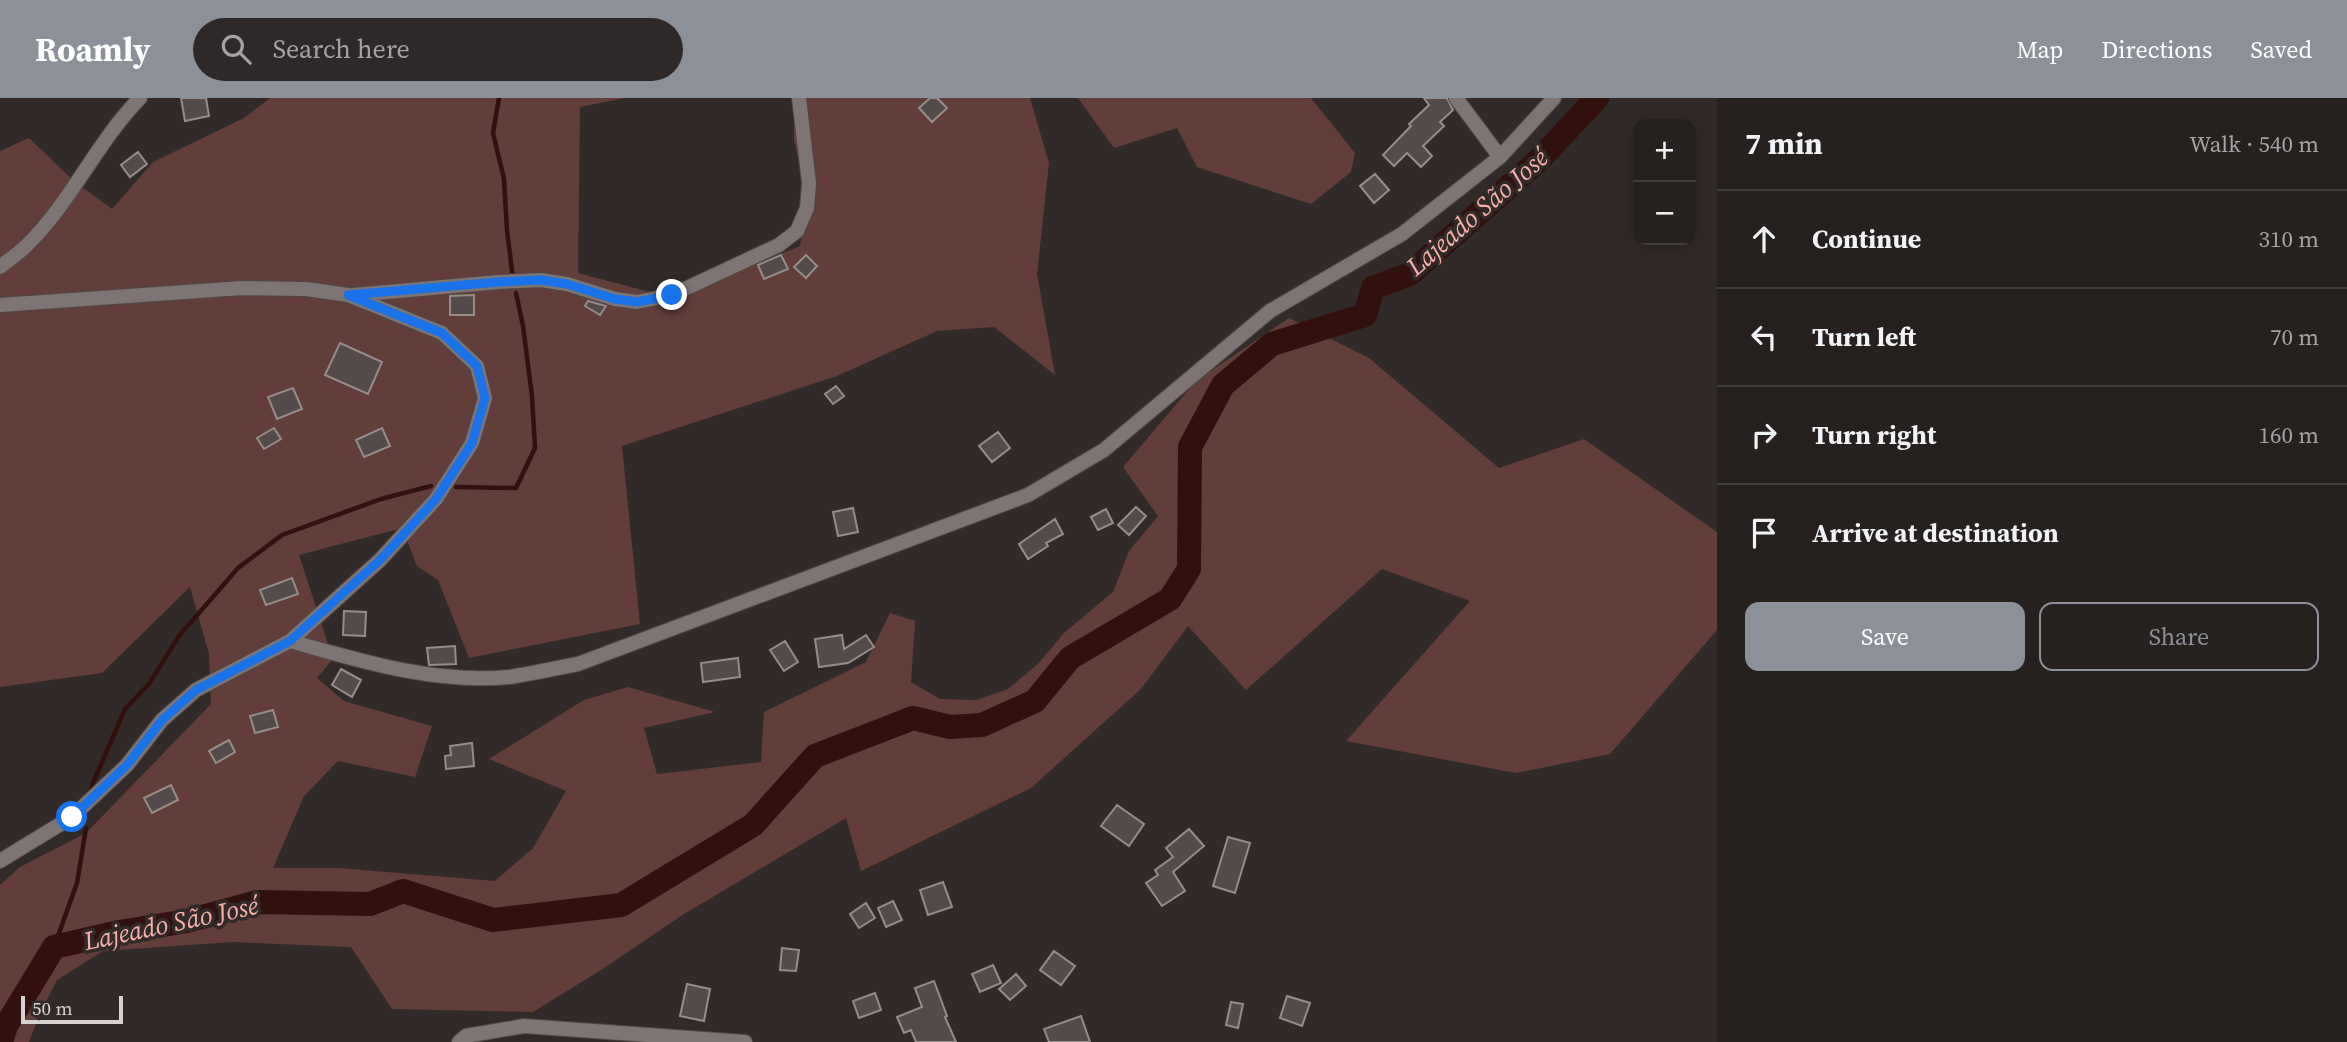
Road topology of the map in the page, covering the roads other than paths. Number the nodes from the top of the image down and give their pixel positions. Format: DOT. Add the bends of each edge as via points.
graph roads {
  1 [pos="140,98"];
  2 [pos="799,98"];
  3 [pos="1456,98"];
  4 [pos="1554,98"];
  5 [pos="1500,157"];
  6 [pos="0,267"];
  7 [pos="348,295"];
  8 [pos="0,305"];
  9 [pos="290,641"];
  10 [pos="0,861"];
  11 [pos="459,1042"];
  12 [pos="745,1042"];
  1 -- 6 [label="street" via="57,211 25,248"];
  2 -- 7 [label="street" via="809,183 807,208 797,231 672,295 637,302 541,280"];
  3 -- 5 [label="street"];
  4 -- 5 [label="street"];
  5 -- 9 [label="street" via="1402,234 1270,311 1104,450 1028,495 578,664 508,677 440,677"];
  7 -- 8 [label="street" via="242,288"];
  7 -- 9 [label="street" via="442,333 477,366 485,398 472,443 436,499 380,560"];
  9 -- 10 [label="street" via="196,690 72,817"];
  11 -- 12 [label="street" via="466,1036 524,1026"];
}
